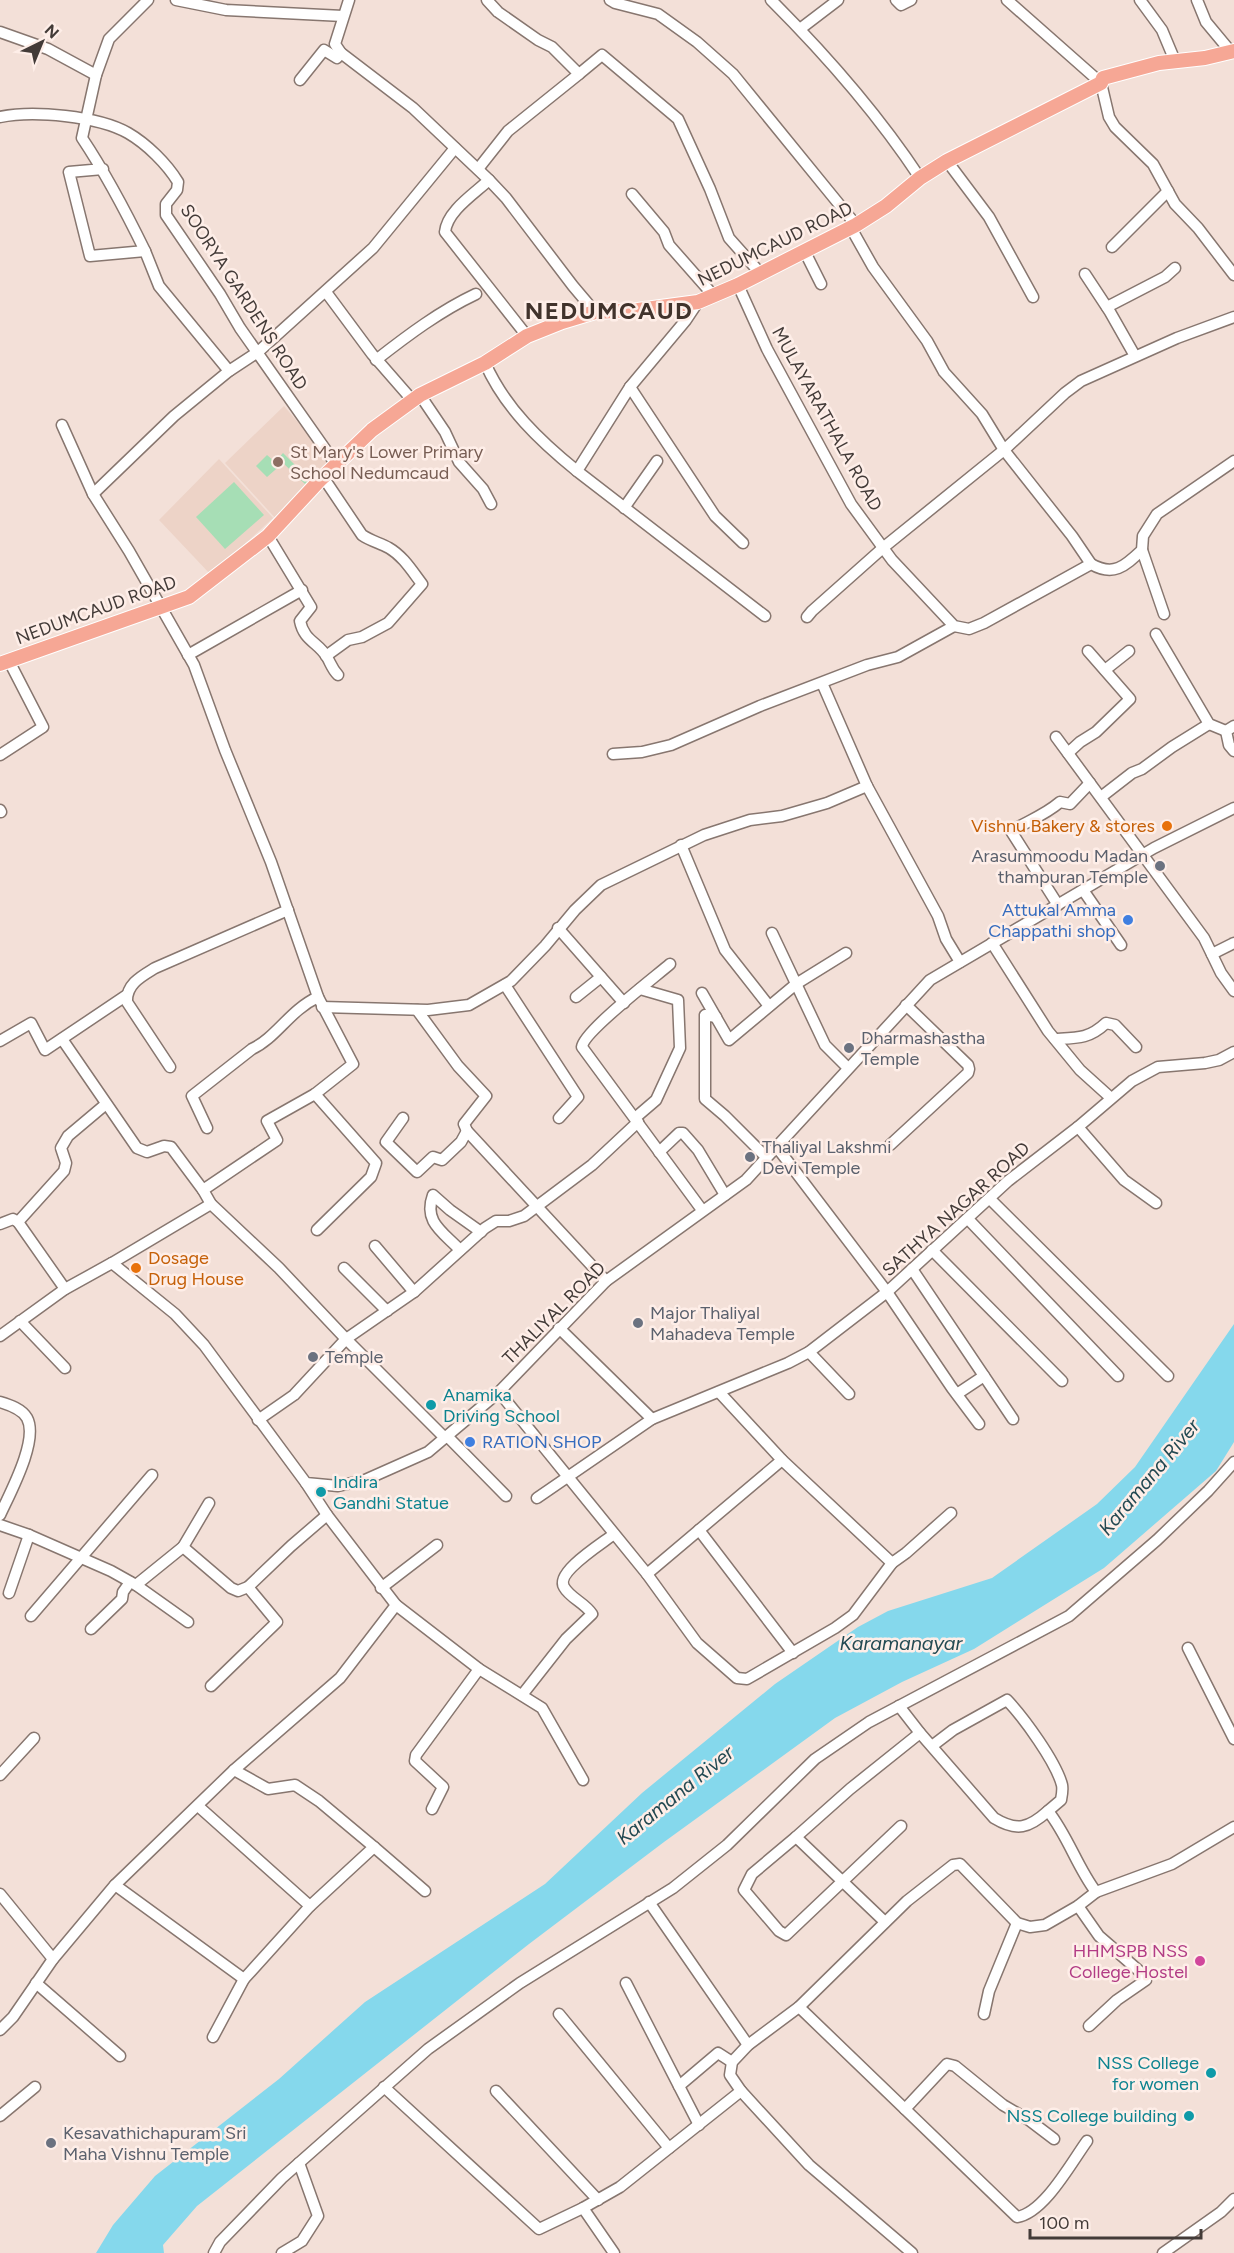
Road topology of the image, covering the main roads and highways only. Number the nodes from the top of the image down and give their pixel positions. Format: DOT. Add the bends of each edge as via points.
graph roads {
  1 [pos="1232,52"];
  2 [pos="2,663"];
  1 -- 2 [label="main road, NEDUMCAUD ROAD" via="1159,63 1103,78 1101,83 947,161 853,227 713,296 698,302 595,312 527,336 485,363 416,398 372,429 268,536 189,597"];
}
